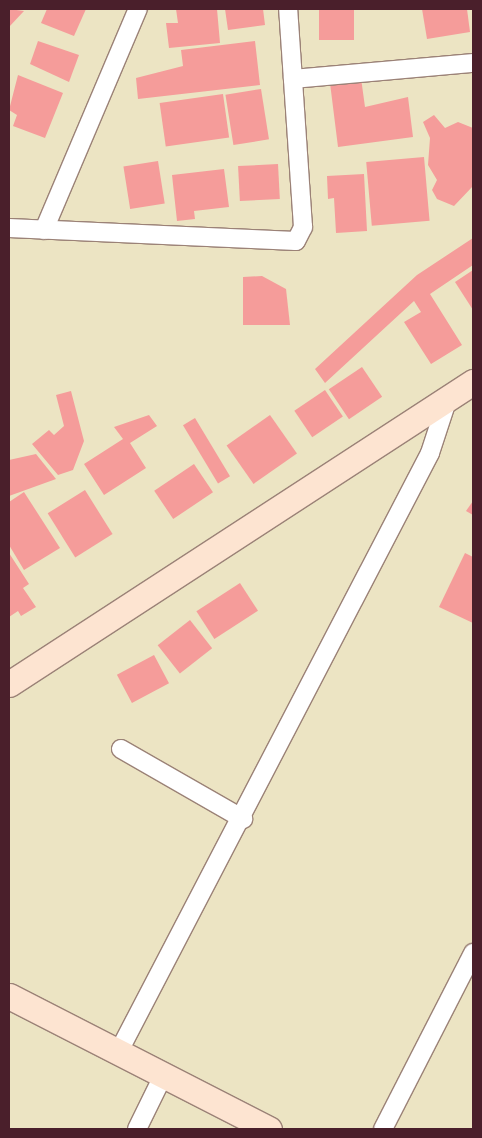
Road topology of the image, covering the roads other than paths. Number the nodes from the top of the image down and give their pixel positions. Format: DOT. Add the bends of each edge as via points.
graph roads {
  1 [pos="138,9"];
  2 [pos="288,9"];
  3 [pos="473,63"];
  4 [pos="293,80"];
  5 [pos="9,228"];
  6 [pos="44,230"];
  7 [pos="473,382"];
  8 [pos="448,398"];
  9 [pos="9,684"];
  10 [pos="120,749"];
  11 [pos="243,819"];
  12 [pos="473,953"];
  13 [pos="9,996"];
  14 [pos="119,1051"];
  15 [pos="164,1074"];
  16 [pos="136,1129"];
  17 [pos="269,1129"];
  18 [pos="383,1129"];
  1 -- 6 [label="street"];
  2 -- 4 [label="street"];
  3 -- 4 [label="street"];
  4 -- 6 [label="street" via="303,226 296,241"];
  5 -- 6 [label="street"];
  7 -- 8 [label="street"];
  8 -- 9 [label="street"];
  8 -- 11 [label="street" via="430,453"];
  10 -- 11 [label="street"];
  11 -- 14 [label="street"];
  12 -- 18 [label="street"];
  13 -- 14 [label="street"];
  14 -- 15 [label="street"];
  15 -- 16 [label="street"];
  15 -- 17 [label="street"];
}
